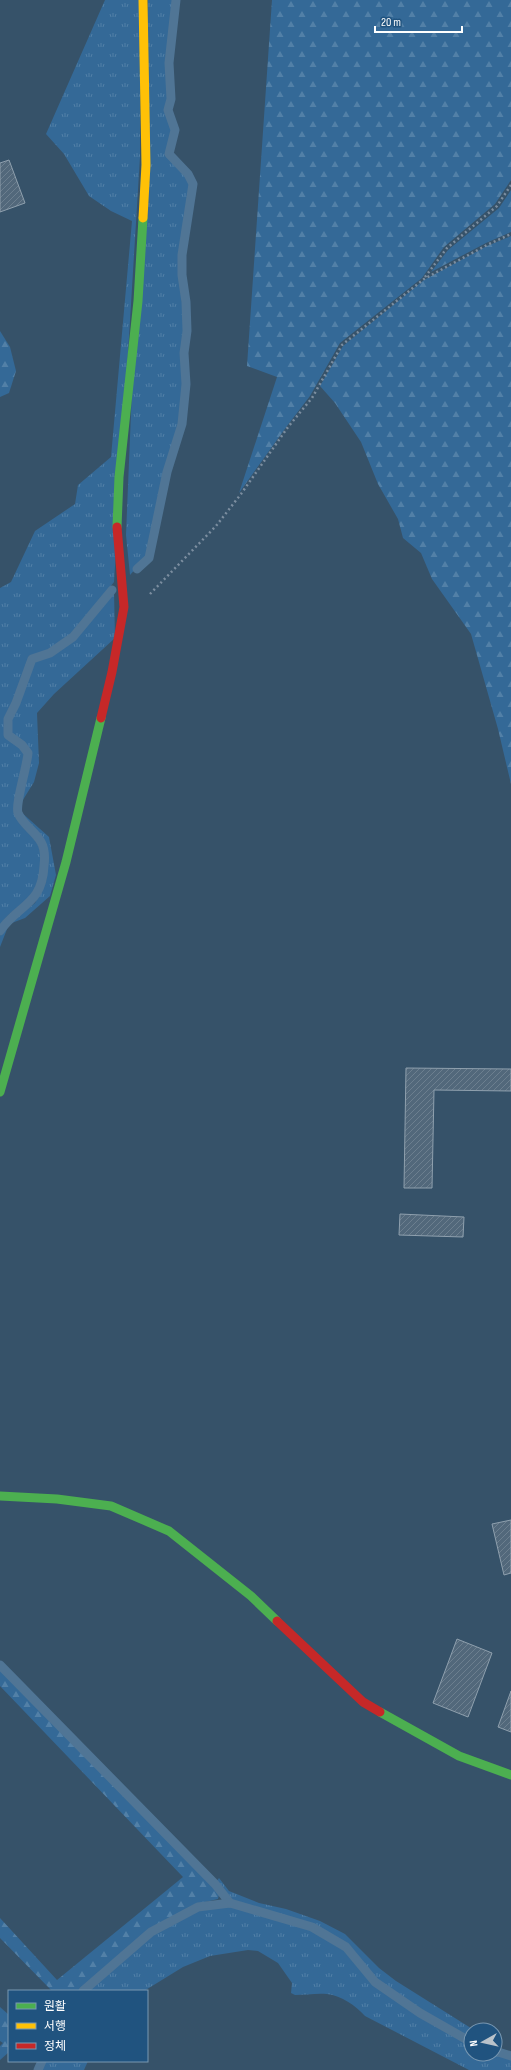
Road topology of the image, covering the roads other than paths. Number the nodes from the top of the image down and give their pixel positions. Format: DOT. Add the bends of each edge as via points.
graph roads {
  1 [pos="143,0"];
  2 [pos="0,1092"];
  3 [pos="0,1496"];
  4 [pos="511,1775"];
  1 -- 2 [label="street" via="146,165 138,301 119,477 117,536 124,607 112,672 66,862"];
  3 -- 4 [label="street" via="57,1499 111,1506 169,1531 251,1596 363,1702 459,1756"];
}
